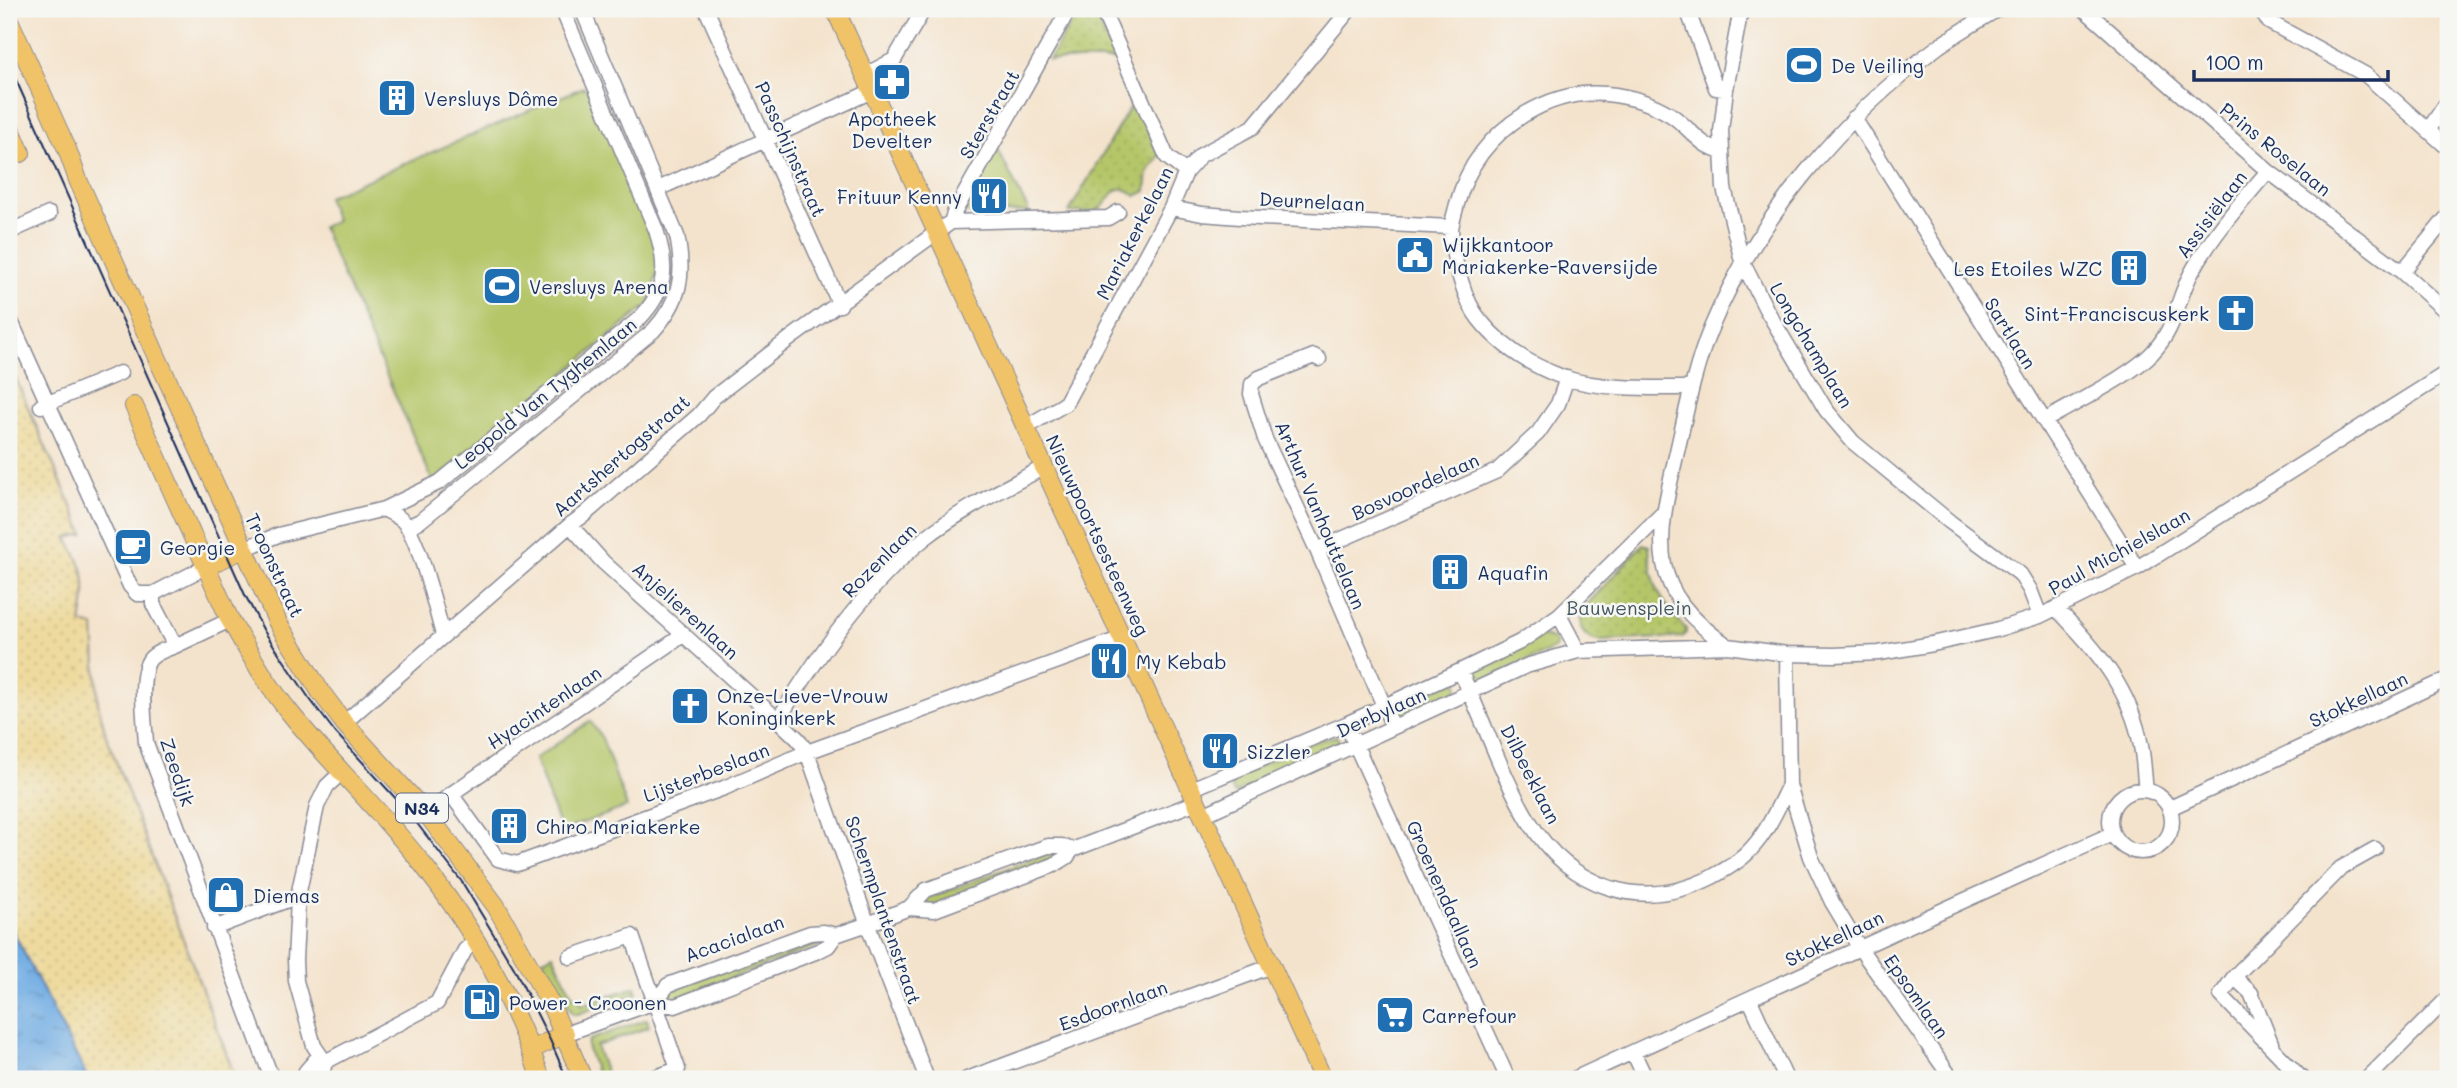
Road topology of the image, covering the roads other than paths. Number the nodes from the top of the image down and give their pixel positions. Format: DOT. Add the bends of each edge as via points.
graph roads {
  1 [pos="562,9"];
  2 [pos="582,9"];
  3 [pos="706,9"];
  4 [pos="835,9"];
  5 [pos="924,9"];
  6 [pos="1069,9"];
  7 [pos="1102,9"];
  8 [pos="1350,9"];
  9 [pos="1686,9"];
  10 [pos="1741,9"];
  11 [pos="1998,9"];
  12 [pos="2084,9"];
  13 [pos="2260,9"];
  14 [pos="9,20"];
  15 [pos="868,83"];
  16 [pos="1726,89"];
  17 [pos="2448,101"];
  18 [pos="1854,118"];
  19 [pos="9,125"];
  20 [pos="2429,130"];
  21 [pos="766,140"];
  22 [pos="2448,148"];
  23 [pos="1721,152"];
  24 [pos="21,153"];
  25 [pos="2268,171"];
  26 [pos="1186,172"];
  27 [pos="658,189"];
  28 [pos="1171,208"];
  29 [pos="1118,212"];
  30 [pos="48,214"];
  31 [pos="2448,216"];
  32 [pos="944,227"];
  33 [pos="1451,228"];
  34 [pos="9,232"];
  35 [pos="1742,261"];
  36 [pos="2402,272"];
  37 [pos="839,305"];
  38 [pos="2448,313"];
  39 [pos="9,317"];
  40 [pos="1319,359"];
  41 [pos="2448,372"];
  42 [pos="120,373"];
  43 [pos="1567,378"];
  44 [pos="1691,388"];
  45 [pos="50,402"];
  46 [pos="134,406"];
  47 [pos="2044,421"];
  48 [pos="1026,427"];
  49 [pos="1044,467"];
  50 [pos="384,509"];
  51 [pos="1662,514"];
  52 [pos="570,525"];
  53 [pos="407,527"];
  54 [pos="243,548"];
  55 [pos="1317,550"];
  56 [pos="207,566"];
  57 [pos="2137,568"];
  58 [pos="153,594"];
  59 [pos="2057,609"];
  60 [pos="1559,615"];
  61 [pos="2040,616"];
  62 [pos="230,620"];
  63 [pos="683,633"];
  64 [pos="443,635"];
  65 [pos="1122,638"];
  66 [pos="175,646"];
  67 [pos="1728,646"];
  68 [pos="1578,651"];
  69 [pos="1787,654"];
  70 [pos="1460,671"];
  71 [pos="2448,679"];
  72 [pos="1470,692"];
  73 [pos="1383,707"];
  74 [pos="778,720"];
  75 [pos="344,723"];
  76 [pos="1346,724"];
  77 [pos="1393,727"];
  78 [pos="1355,744"];
  79 [pos="807,752"];
  80 [pos="342,772"];
  81 [pos="1789,785"];
  82 [pos="2146,790"];
  83 [pos="451,794"];
  84 [pos="1197,802"];
  85 [pos="2170,808"];
  86 [pos="427,814"];
  87 [pos="2112,834"];
  88 [pos="2375,849"];
  89 [pos="1072,850"];
  90 [pos="298,896"];
  91 [pos="909,908"];
  92 [pos="868,924"];
  93 [pos="214,928"];
  94 [pos="836,935"];
  95 [pos="475,941"];
  96 [pos="1859,947"];
  97 [pos="570,957"];
  98 [pos="1272,966"];
  99 [pos="2234,977"];
  100 [pos="2448,998"];
  101 [pos="1750,1000"];
  102 [pos="655,1002"];
  103 [pos="565,1034"];
  104 [pos="530,1050"];
  105 [pos="2275,1051"];
  106 [pos="1633,1052"];
  107 [pos="322,1059"];
  108 [pos="272,1079"];
  109 [pos="303,1079"];
  110 [pos="321,1079"];
  111 [pos="541,1079"];
  112 [pos="583,1079"];
  113 [pos="650,1079"];
  114 [pos="927,1079"];
  115 [pos="967,1079"];
  116 [pos="1323,1079"];
  117 [pos="1508,1079"];
  118 [pos="1574,1079"];
  119 [pos="1646,1079"];
  120 [pos="1786,1079"];
  121 [pos="1952,1079"];
  122 [pos="2302,1079"];
  123 [pos="2367,1079"];
  1 -- 50 [label="street, Leopold Van Tyghemlaan" via="656,230 664,260 660,290 639,319 439,482"];
  2 -- 27 [label="street, Leopold Van Tyghemlaan"];
  3 -- 21 [label="street, Passchijnstraat"];
  4 -- 15 [label="main road, Nieuwpoortsesteenweg"];
  5 -- 15 [label="street" via="894,60"];
  6 -- 32 [label="street, Sterstraat"];
  7 -- 26 [label="street" via="1167,157"];
  8 -- 26 [label="street, Mariakerkelaan" via="1253,127 1202,155"];
  9 -- 16 [label="street" via="1716,88"];
  10 -- 16 [label="street, Longchamplaan"];
  11 -- 18 [label="street" via="1940,46"];
  12 -- 25 [label="street, Prins Roselaan"];
  13 -- 20 [label="street" via="2269,22 2366,75"];
  14 -- 54 [label="main road, Troonstraat / N34"];
  15 -- 21 [label="street"];
  15 -- 32 [label="main road, Nieuwpoortsesteenweg"];
  16 -- 23 [label="street, Longchamplaan"];
  17 -- 20 [label="street"];
  18 -- 35 [label="street" via="1817,157"];
  18 -- 47 [label="street, Sartlaan"];
  19 -- 24 [label="main road"];
  20 -- 22 [label="street"];
  21 -- 27 [label="street"];
  21 -- 37 [label="street, Passchijnstraat"];
  23 -- 33 [label="street" via="1709,148 1670,114 1632,98 1603,93 1565,96 1504,127 1482,150 1462,186"];
  23 -- 35 [label="street, Longchamplaan" via="1724,188"];
  25 -- 36 [label="street, Prins Roselaan"];
  25 -- 47 [label="street, Assisiëlaan" via="2210,241 2191,274 2170,331 2152,354"];
  26 -- 28 [label="street, Mariakerkelaan"];
  27 -- 53 [label="street, Leopold Van Tyghemlaan" via="677,236 682,270 677,296 662,321"];
  28 -- 33 [label="street, Deurnelaan" via="1240,217"];
  28 -- 48 [label="street, Mariakerkelaan" via="1065,404"];
  29 -- 32 [label="street" via="1108,218"];
  30 -- 34 [label="street"];
  31 -- 36 [label="street"];
  32 -- 37 [label="street, Aartshertogstraat"];
  32 -- 48 [label="main road, Nieuwpoortsesteenweg"];
  33 -- 43 [label="street" via="1454,258 1477,318 1506,348"];
  35 -- 44 [label="street"];
  35 -- 61 [label="street, Longchamplaan" via="1797,365 1835,421 1893,477 2020,575"];
  36 -- 38 [label="street, Prins Roselaan"];
  37 -- 52 [label="street, Aartshertogstraat" via="714,397"];
  39 -- 45 [label="street"];
  40 -- 55 [label="street, Arthur Vanhouttelaan" via="1314,356 1259,378 1252,384 1251,394 1265,439"];
  41 -- 57 [label="street, Paul Michielslaan"];
  42 -- 45 [label="street"];
  43 -- 44 [label="street" via="1627,387"];
  43 -- 55 [label="street, Bosvoordelaan" via="1558,404 1538,433 1497,471"];
  44 -- 51 [label="street"];
  45 -- 58 [label="street" via="130,586 137,594"];
  46 -- 56 [label="main road, N34"];
  47 -- 57 [label="street, Sartlaan"];
  48 -- 49 [label="main road, Nieuwpoortsesteenweg"];
  49 -- 65 [label="main road, Nieuwpoortsesteenweg"];
  49 -- 74 [label="street, Rozenlaan" via="965,510 888,574 807,672"];
  50 -- 53 [label="street"];
  50 -- 54 [label="street, Leopold Van Tyghemlaan"];
  51 -- 60 [label="street"];
  51 -- 67 [label="street" via="1661,558 1669,584 1704,630"];
  52 -- 63 [label="street, Anjelierenlaan" via="603,562"];
  52 -- 64 [label="street, Aartshertogstraat"];
  53 -- 64 [label="street"];
  54 -- 56 [label="main road"];
  54 -- 75 [label="main road, Troonstraat / N34" via="300,660"];
  55 -- 73 [label="street, Arthur Vanhouttelaan"];
  56 -- 58 [label="street"];
  56 -- 62 [label="main road, N34"];
  57 -- 59 [label="street, Paul Michielslaan"];
  58 -- 66 [label="street" via="153,604"];
  59 -- 61 [label="street, Paul Michielslaan"];
  59 -- 82 [label="street" via="2090,643 2131,711"];
  60 -- 68 [label="street"];
  60 -- 70 [label="street, Derbylaan" via="1520,642"];
  61 -- 69 [label="street, Paul Michielslaan" via="1995,630 1879,653"];
  62 -- 66 [label="street"];
  62 -- 80 [label="main road, N34" via="268,683"];
  63 -- 74 [label="street, Anjelierenlaan"];
  63 -- 83 [label="street, Hyacintenlaan"];
  64 -- 75 [label="street, Aartshertogstraat"];
  65 -- 79 [label="street, Lijsterbeslaan"];
  65 -- 84 [label="main road, Nieuwpoortsesteenweg"];
  66 -- 93 [label="street, Zeedijk" via="156,654 147,665 146,743"];
  67 -- 68 [label="street"];
  67 -- 69 [label="street, Paul Michielslaan"];
  68 -- 72 [label="street, Derbylaan" via="1526,666"];
  69 -- 81 [label="street, Epsomlaan"];
  70 -- 72 [label="street, Dilbeeklaan"];
  70 -- 73 [label="street, Derbylaan"];
  71 -- 85 [label="street, Stokkellaan"];
  72 -- 77 [label="street, Derbylaan"];
  72 -- 81 [label="street, Dilbeeklaan" via="1529,821 1572,870 1603,886 1636,894 1670,893 1724,871 1751,850"];
  73 -- 76 [label="street, Derbylaan"];
  73 -- 77 [label="street, Arthur Vanhouttelaan"];
  74 -- 79 [label="street, Anjelierenlaan"];
  75 -- 86 [label="main road, Troonstraat / N34"];
  76 -- 78 [label="street, Groenendaallaan"];
  76 -- 84 [label="street, Derbylaan"];
  77 -- 78 [label="street, Derbylaan"];
  78 -- 84 [label="street, Derbylaan"];
  78 -- 117 [label="street, Groenendaallaan"];
  79 -- 83 [label="street, Lijsterbeslaan" via="724,788 517,864 498,859"];
  79 -- 92 [label="street, Schermplantenstraat"];
  80 -- 90 [label="street" via="327,786 317,806"];
  80 -- 95 [label="main road, N34" via="424,867"];
  81 -- 96 [label="street, Epsomlaan" via="1811,858"];
  82 -- 85 [label="street" via="2164,799"];
  82 -- 87 [label="street" via="2124,794 2116,802 2111,812"];
  83 -- 86 [label="street, Hyacintenlaan"];
  84 -- 89 [label="street, Acacialaan"];
  84 -- 98 [label="main road, Nieuwpoortsesteenweg"];
  85 -- 87 [label="street" via="2171,830 2149,852 2127,849"];
  86 -- 103 [label="main road, Troonstraat / N34" via="496,906"];
  87 -- 96 [label="street, Stokkellaan"];
  88 -- 99 [label="street" via="2341,868"];
  89 -- 91 [label="street, Acacialaan" via="1054,864 934,910"];
  89 -- 91 [label="street, Acacialaan" via="1048,846 926,890"];
  90 -- 93 [label="street"];
  90 -- 107 [label="street" via="296,981"];
  91 -- 92 [label="street, Acacialaan"];
  92 -- 94 [label="street, Acacialaan"];
  92 -- 114 [label="street, Schermplantenstraat"];
  93 -- 108 [label="street, Zeedijk"];
  94 -- 102 [label="street, Acacialaan" via="818,951 675,1006"];
  94 -- 102 [label="street, Acacialaan" via="810,933 694,975 668,985"];
  95 -- 104 [label="main road, N34"];
  95 -- 107 [label="street" via="465,950 437,1003"];
  96 -- 101 [label="street, Stokkellaan"];
  96 -- 121 [label="street, Epsomlaan"];
  97 -- 102 [label="street" via="632,936"];
  98 -- 115 [label="street, Esdoornlaan"];
  98 -- 116 [label="main road, Nieuwpoortsesteenweg"];
  99 -- 105 [label="street" via="2251,993"];
  99 -- 105 [label="street" via="2221,995"];
  100 -- 123 [label="street"];
  101 -- 106 [label="street, Stokkellaan"];
  101 -- 120 [label="street"];
  102 -- 103 [label="street, Acacialaan"];
  102 -- 113 [label="street" via="678,1069"];
  103 -- 104 [label="main road, Acacialaan"];
  103 -- 112 [label="main road, Troonstraat / N34"];
  104 -- 111 [label="main road, N34"];
  105 -- 122 [label="street"];
  106 -- 118 [label="street, Stokkellaan"];
  106 -- 119 [label="street"];
  107 -- 109 [label="street"];
  107 -- 110 [label="street"];
}
